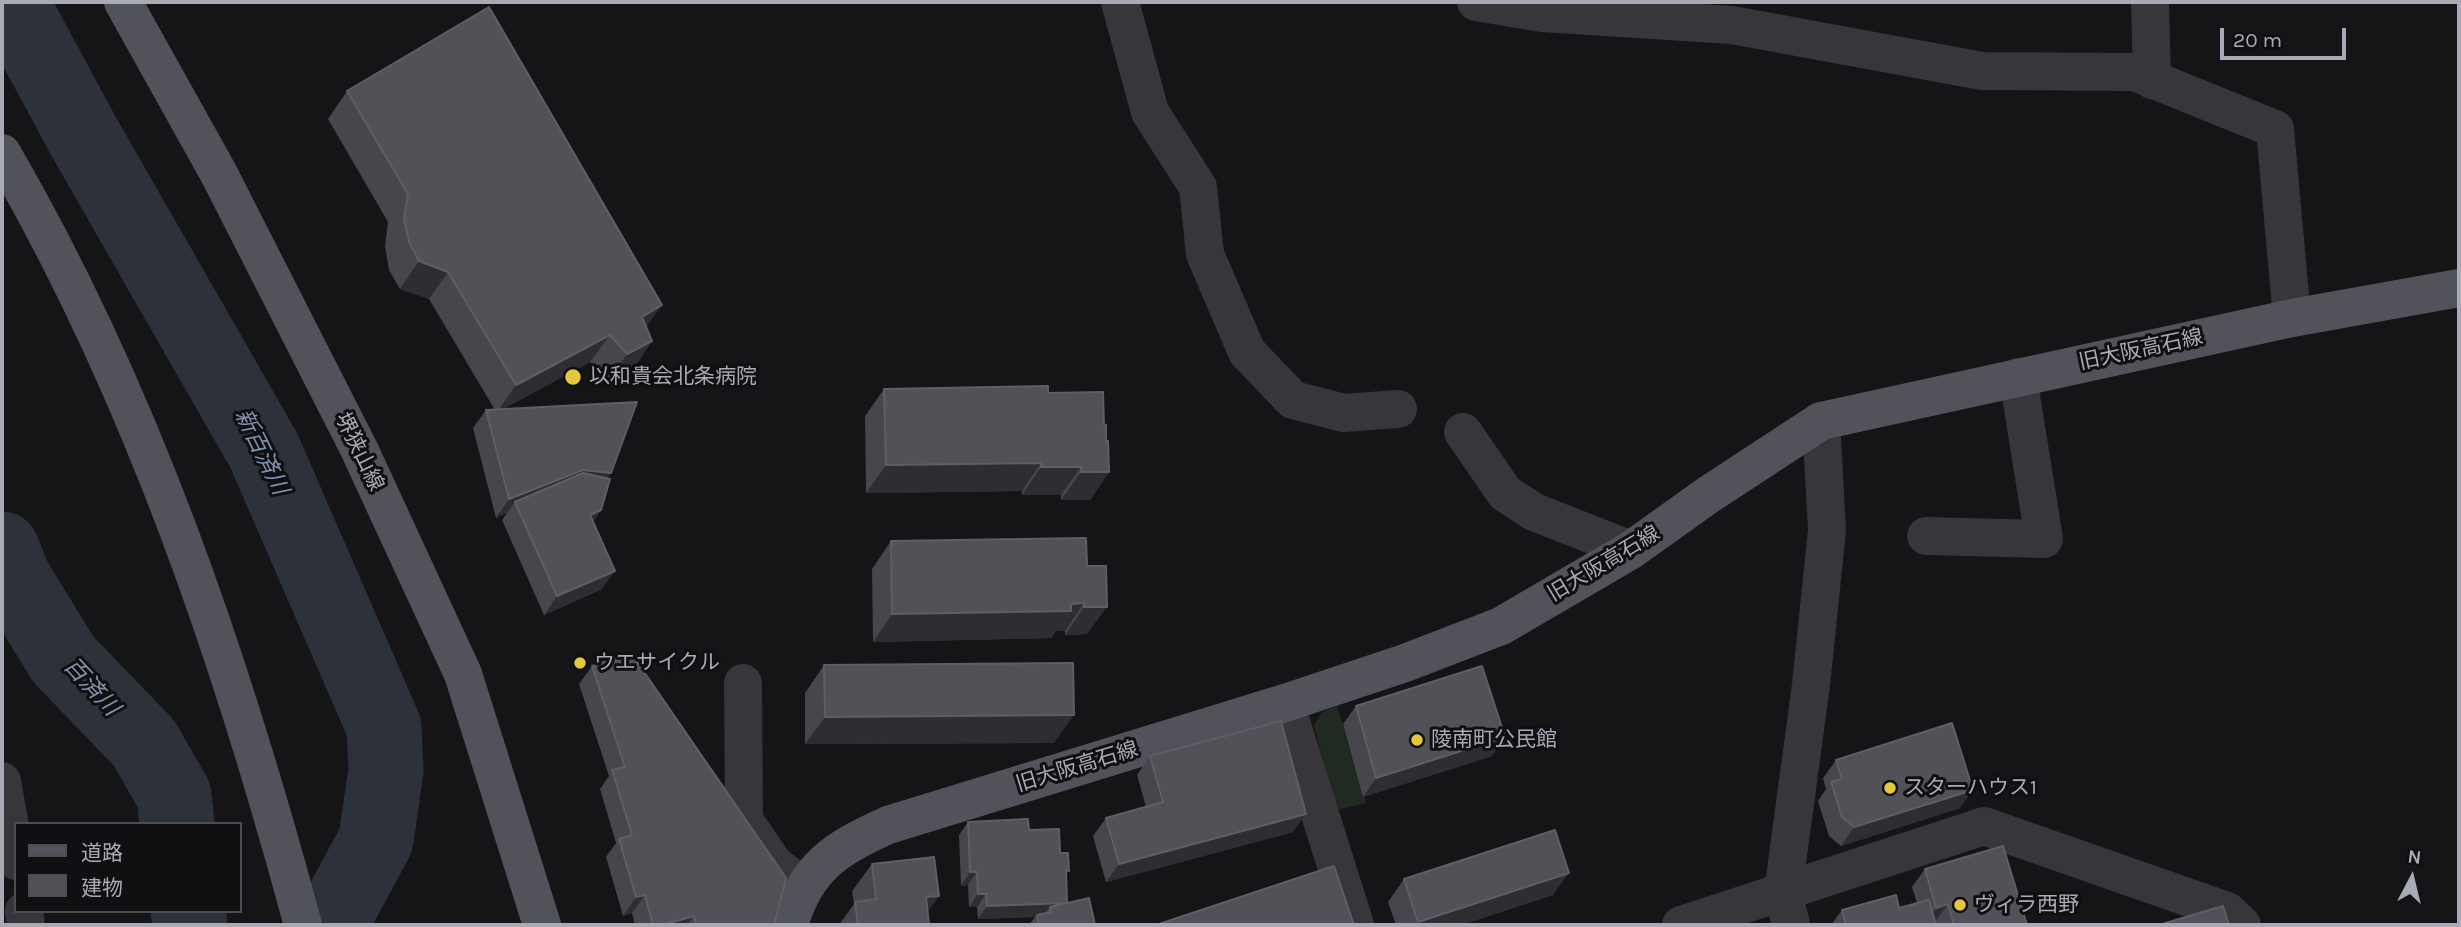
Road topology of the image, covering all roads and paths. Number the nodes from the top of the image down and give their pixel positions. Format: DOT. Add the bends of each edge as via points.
graph roads {
  1 [pos="123,2"];
  2 [pos="1120,2"];
  3 [pos="1476,2"];
  4 [pos="2150,2"];
  5 [pos="1542,7"];
  6 [pos="2152,79"];
  7 [pos="2,153"];
  8 [pos="2459,288"];
  9 [pos="2291,318"];
  10 [pos="2018,377"];
  11 [pos="1398,409"];
  12 [pos="1821,421"];
  13 [pos="1463,432"];
  14 [pos="1926,536"];
  15 [pos="1631,550"];
  16 [pos="743,683"];
  17 [pos="1286,703"];
  18 [pos="2,781"];
  19 [pos="14,850"];
  20 [pos="804,887"];
  21 [pos="1787,909"];
  22 [pos="299,912"];
  23 [pos="542,925"];
  24 [pos="789,925"];
  25 [pos="1355,925"];
  26 [pos="1681,925"];
  27 [pos="2242,925"];
  1 -- 23 [label="main road, 堺狭山線" via="219,174 359,449 463,674"];
  2 -- 11 [label="street" via="1150,112 1198,187 1205,254 1247,352 1293,400 1344,413"];
  3 -- 5 [label="street"];
  4 -- 6 [label="street"];
  5 -- 6 [label="street" via="1732,25 1982,71 2134,72"];
  6 -- 9 [label="street" via="2275,129"];
  7 -- 22 [label="main road" via="84,306 161,481 229,676"];
  8 -- 9 [label="main road, 旧大阪高石線"];
  9 -- 10 [label="main road, 旧大阪高石線"];
  10 -- 12 [label="main road, 旧大阪高石線"];
  10 -- 14 [label="street" via="2044,539"];
  12 -- 15 [label="main road, 旧大阪高石線"];
  12 -- 21 [label="street" via="1827,530"];
  13 -- 15 [label="street" via="1505,493 1534,512"];
  15 -- 17 [label="main road, 旧大阪高石線" via="1501,626"];
  16 -- 20 [label="street" via="744,820 774,864"];
  17 -- 20 [label="main road, 旧大阪高石線" via="888,825 849,843"];
  17 -- 25 [label="street"];
  18 -- 19 [label="street"];
  20 -- 24 [label="main road, 旧大阪高石線"];
  21 -- 26 [label="street"];
  21 -- 27 [label="street" via="1983,826 2227,911"];
}
